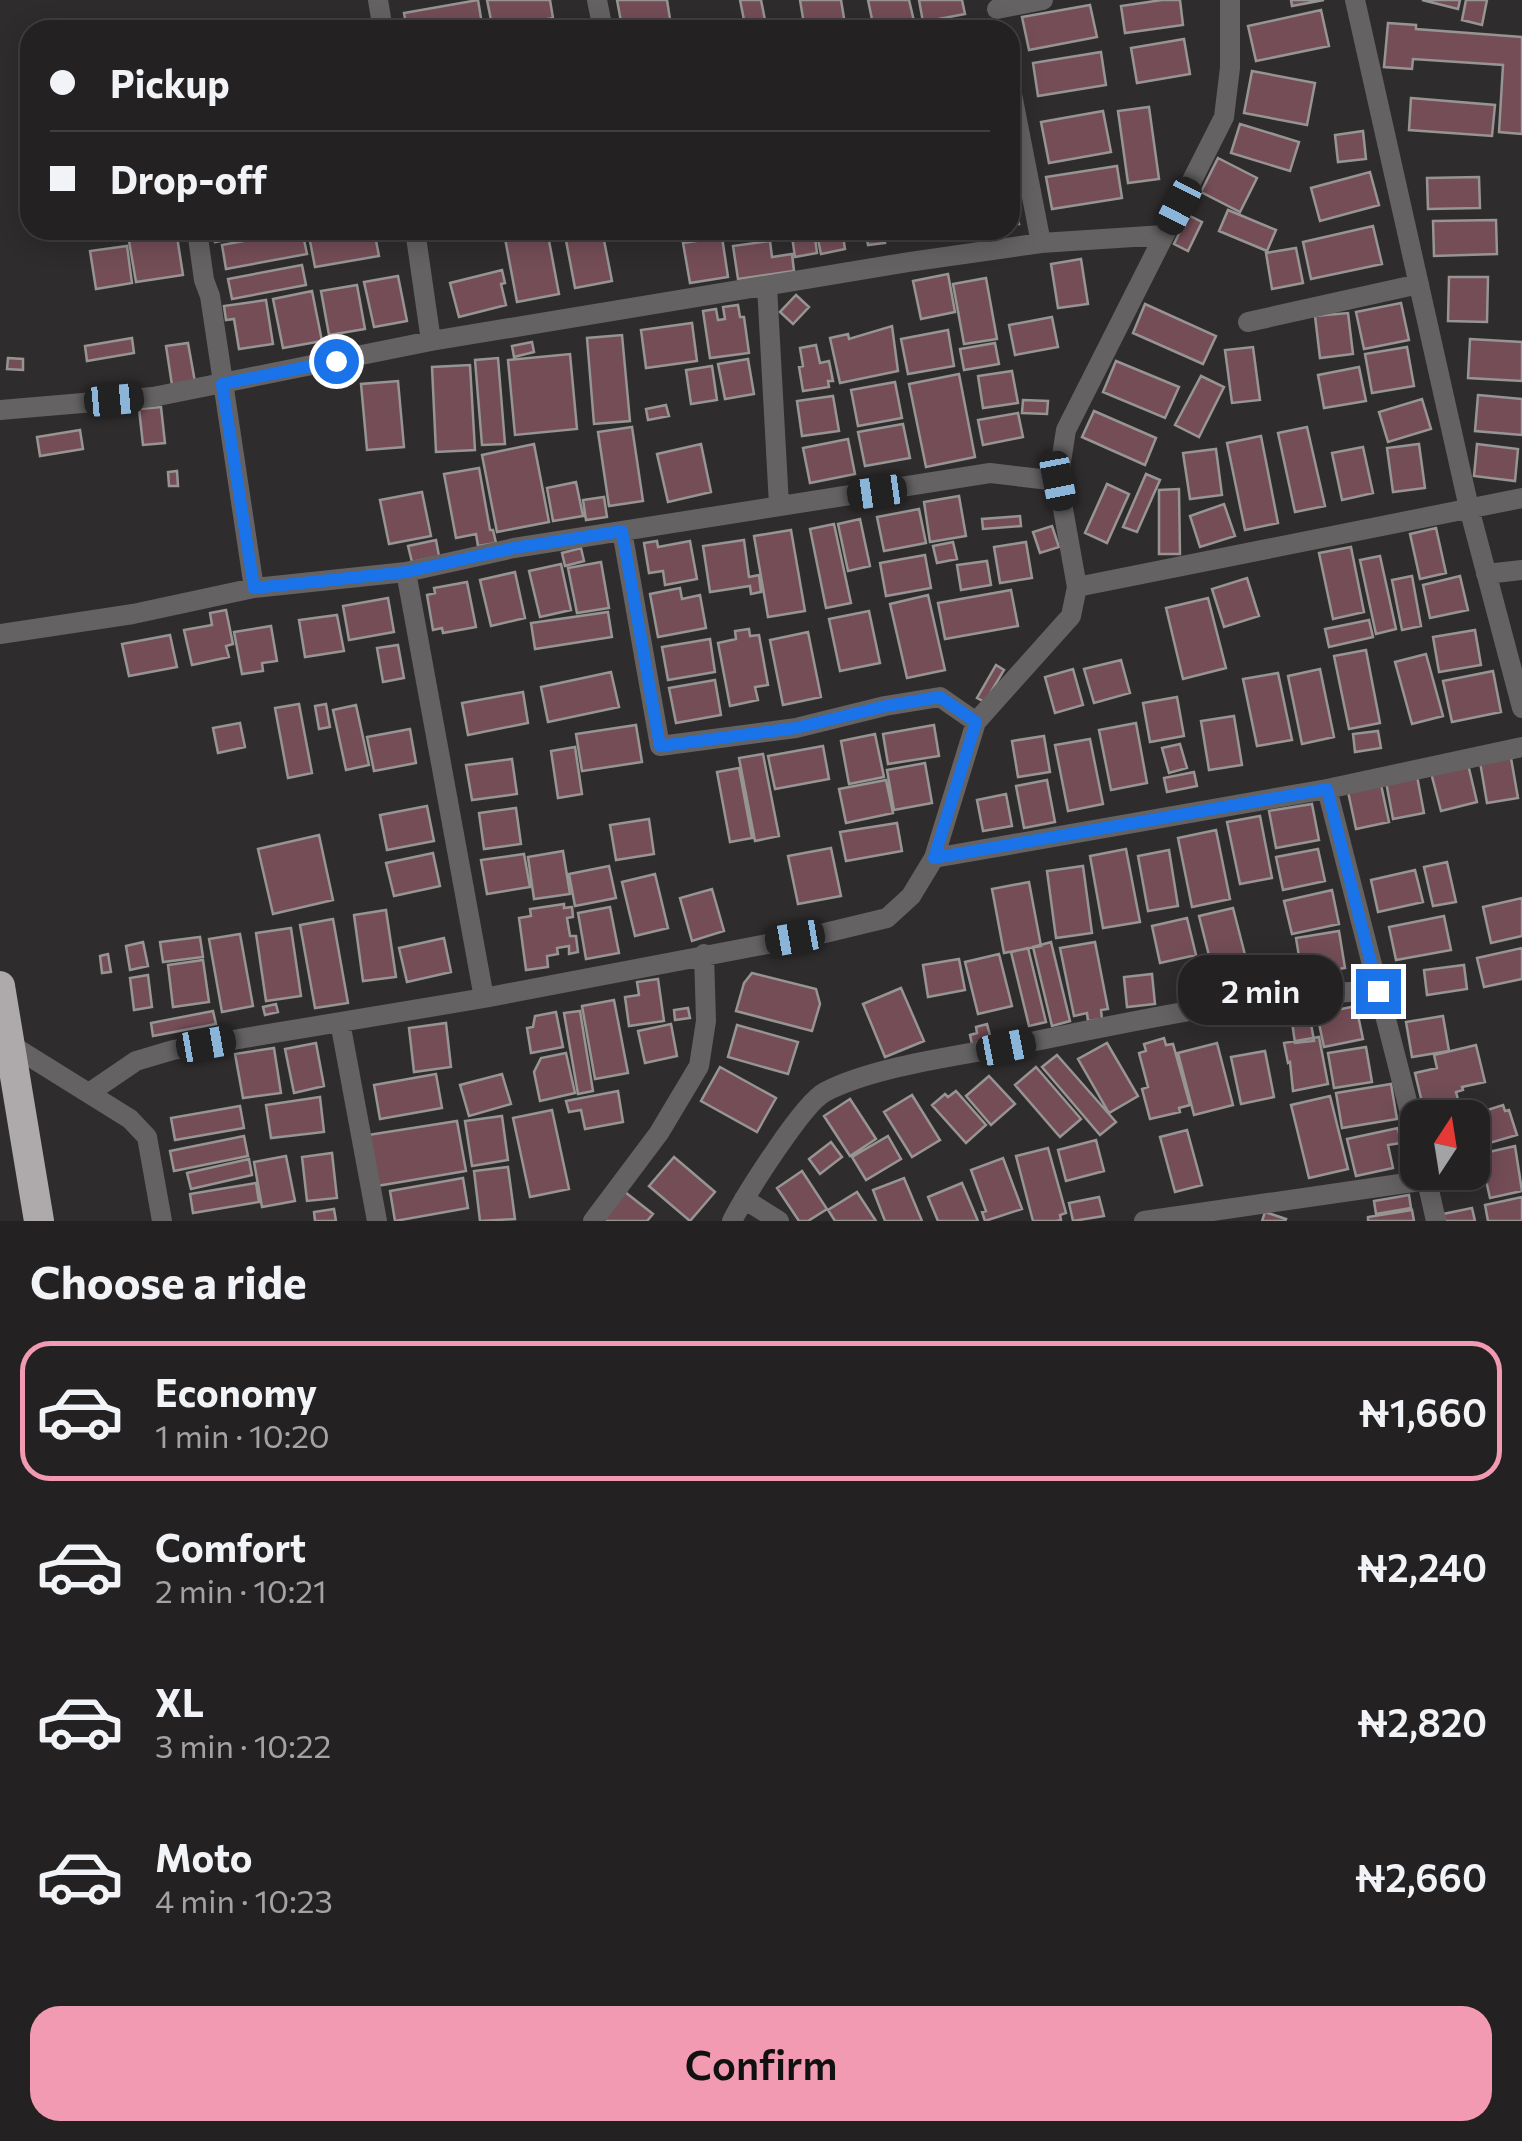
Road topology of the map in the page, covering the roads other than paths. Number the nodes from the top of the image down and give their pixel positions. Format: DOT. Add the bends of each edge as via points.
graph roads {
  1 [pos="1043,0"];
  2 [pos="1230,0"];
  3 [pos="1355,0"];
  4 [pos="997,13"];
  5 [pos="1020,135"];
  6 [pos="1164,236"];
  7 [pos="198,240"];
  8 [pos="416,240"];
  9 [pos="1041,243"];
  10 [pos="1419,284"];
  11 [pos="768,286"];
  12 [pos="1248,322"];
  13 [pos="431,340"];
  14 [pos="222,384"];
  15 [pos="0,410"];
  16 [pos="1058,481"];
  17 [pos="1522,498"];
  18 [pos="779,505"];
  19 [pos="1469,508"];
  20 [pos="622,531"];
  21 [pos="1522,570"];
  22 [pos="406,572"];
  23 [pos="1486,574"];
  24 [pos="254,588"];
  25 [pos="1078,588"];
  26 [pos="0,634"];
  27 [pos="1522,708"];
  28 [pos="976,722"];
  29 [pos="1522,748"];
  30 [pos="1327,789"];
  31 [pos="934,858"];
  32 [pos="704,954"];
  33 [pos="0,986"];
  34 [pos="1378,991"];
  35 [pos="484,998"];
  36 [pos="340,1022"];
  37 [pos="8,1043"];
  38 [pos="89,1094"];
  39 [pos="1406,1100"];
  40 [pos="1400,1180"];
  41 [pos="1429,1190"];
  42 [pos="744,1199"];
  43 [pos="39,1221"];
  44 [pos="162,1221"];
  45 [pos="377,1221"];
  46 [pos="593,1221"];
  47 [pos="732,1221"];
  48 [pos="779,1221"];
  49 [pos="1144,1221"];
  50 [pos="1436,1221"];
  1 -- 4 [label="street"];
  2 -- 6 [label="street" via="1224,117"];
  3 -- 10 [label="street"];
  5 -- 9 [label="street"];
  6 -- 9 [label="street"];
  6 -- 16 [label="street" via="1066,430"];
  7 -- 14 [label="street"];
  8 -- 13 [label="street"];
  9 -- 11 [label="street"];
  10 -- 12 [label="street"];
  10 -- 19 [label="street"];
  11 -- 13 [label="street"];
  11 -- 18 [label="street"];
  13 -- 14 [label="street"];
  14 -- 15 [label="street"];
  14 -- 24 [label="street"];
  16 -- 18 [label="street" via="990,473"];
  16 -- 25 [label="street"];
  17 -- 19 [label="street"];
  18 -- 20 [label="street"];
  19 -- 23 [label="street"];
  19 -- 25 [label="street"];
  20 -- 22 [label="street"];
  20 -- 28 [label="street" via="660,746 796,728 940,697"];
  21 -- 23 [label="street"];
  22 -- 24 [label="street"];
  22 -- 35 [label="street"];
  23 -- 27 [label="street"];
  24 -- 26 [label="street"];
  25 -- 28 [label="street" via="1070,616"];
  28 -- 31 [label="street"];
  29 -- 30 [label="street"];
  30 -- 31 [label="street"];
  30 -- 34 [label="street"];
  31 -- 32 [label="street" via="911,896 887,918"];
  32 -- 35 [label="street"];
  32 -- 46 [label="street" via="706,1022 699,1066"];
  33 -- 37 [label="highway"];
  34 -- 39 [label="street"];
  34 -- 42 [label="street" via="1250,1000 852,1082 821,1093"];
  35 -- 36 [label="street"];
  36 -- 38 [label="street" via="173,1050 136,1062"];
  36 -- 45 [label="street"];
  37 -- 38 [label="street"];
  37 -- 43 [label="highway"];
  38 -- 44 [label="street" via="147,1137"];
  40 -- 49 [label="street"];
  41 -- 50 [label="street"];
  42 -- 47 [label="street"];
  42 -- 48 [label="street"];
}
